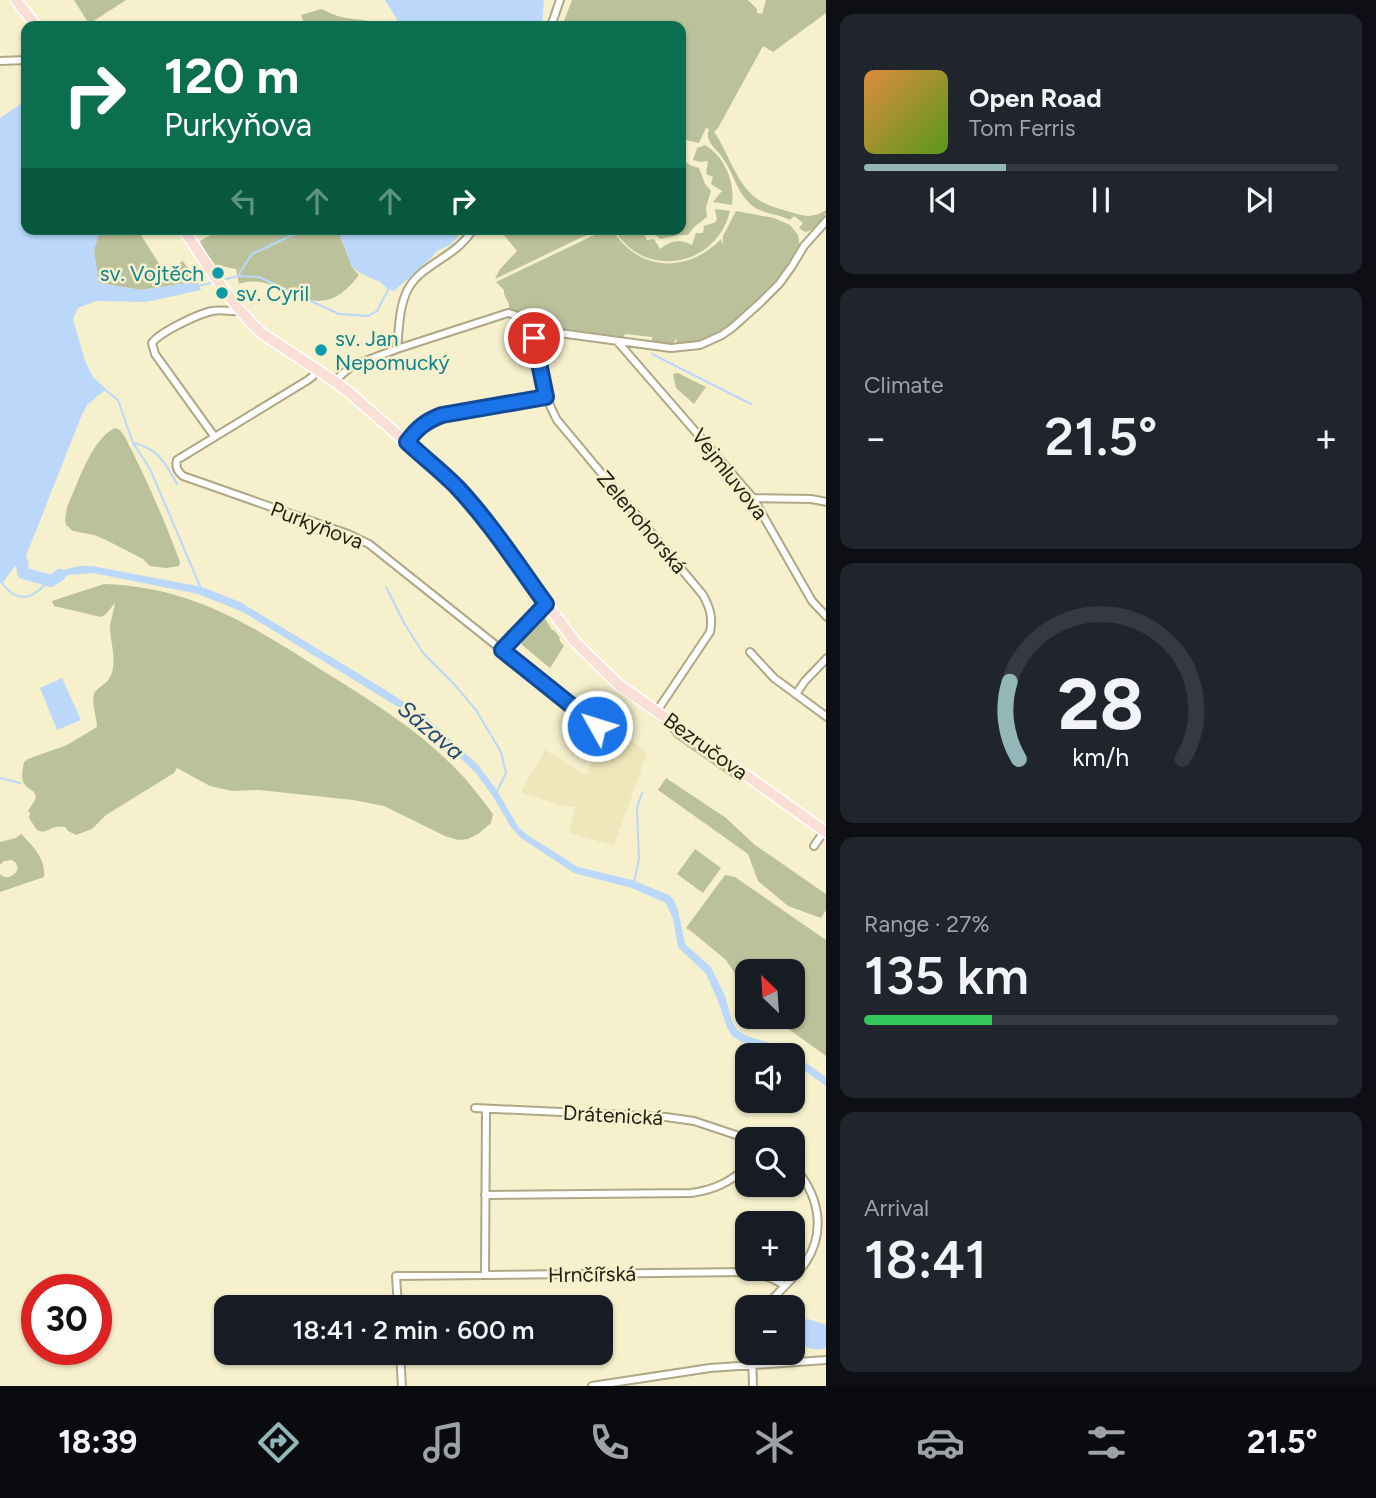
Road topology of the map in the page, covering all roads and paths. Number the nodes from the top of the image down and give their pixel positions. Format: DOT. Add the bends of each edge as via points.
graph roads {
  1 [pos="16,0"];
  2 [pos="560,0"];
  3 [pos="32,21"];
  4 [pos="553,21"];
  5 [pos="21,60"];
  6 [pos="0,61"];
  7 [pos="826,221"];
  8 [pos="187,235"];
  9 [pos="468,235"];
  10 [pos="240,311"];
  11 [pos="534,327"];
  12 [pos="617,341"];
  13 [pos="397,349"];
  14 [pos="317,370"];
  15 [pos="334,381"];
  16 [pos="546,397"];
  17 [pos="214,436"];
  18 [pos="407,442"];
  19 [pos="753,498"];
  20 [pos="826,502"];
  21 [pos="546,604"];
  22 [pos="826,616"];
  23 [pos="502,650"];
  24 [pos="750,652"];
  25 [pos="826,658"];
  26 [pos="796,694"];
  27 [pos="657,711"];
  28 [pos="826,715"];
  29 [pos="597,726"];
  30 [pos="826,831"];
  31 [pos="814,846"];
  32 [pos="475,1108"];
  33 [pos="486,1109"];
  34 [pos="735,1135"];
  35 [pos="735,1176"];
  36 [pos="805,1182"];
  37 [pos="485,1195"];
  38 [pos="485,1275"];
  39 [pos="785,1286"];
  40 [pos="397,1295"];
  41 [pos="777,1295"];
  42 [pos="826,1360"];
  43 [pos="805,1361"];
  44 [pos="401,1365"];
  45 [pos="743,1365"];
  46 [pos="752,1365"];
  47 [pos="402,1386"];
  48 [pos="592,1386"];
  49 [pos="753,1386"];
  1 -- 3 [label="main road"];
  2 -- 4 [label="street"];
  5 -- 6 [label="street"];
  7 -- 12 [label="street" via="779,284 722,335 680,349"];
  8 -- 10 [label="main road, Bezručova"];
  9 -- 13 [label="street" via="409,287 401,309"];
  10 -- 14 [label="main road, Bezručova" via="263,334"];
  10 -- 17 [label="street" via="204,314 159,335 152,343 155,354"];
  11 -- 12 [label="street"];
  11 -- 13 [label="street" via="508,313"];
  11 -- 16 [label="street, Zelenohorská"];
  12 -- 19 [label="street, Vejmluvova"];
  13 -- 15 [label="street" via="352,366"];
  14 -- 15 [label="main road, Bezručova"];
  14 -- 17 [label="street" via="308,380"];
  15 -- 18 [label="main road, Bezručova"];
  16 -- 18 [label="street" via="442,415 419,427"];
  16 -- 27 [label="street, Zelenohorská" via="562,426 704,595 711,610 710,632"];
  17 -- 23 [label="street, Purkyňova" via="177,460 177,470 183,476 369,544"];
  18 -- 21 [label="main road, Bezručova" via="466,497"];
  19 -- 20 [label="street"];
  19 -- 22 [label="street, Vejmluvova" via="812,601"];
  21 -- 23 [label="street"];
  21 -- 27 [label="main road, Bezručova" via="589,657"];
  23 -- 29 [label="street, Purkyňova"];
  24 -- 26 [label="street"];
  25 -- 26 [label="street"];
  26 -- 28 [label="street"];
  27 -- 30 [label="main road, Bezručova"];
  30 -- 31 [label="street"];
  32 -- 33 [label="street, Drátenická"];
  33 -- 34 [label="street, Drátenická" via="666,1117"];
  33 -- 37 [label="street"];
  35 -- 37 [label="street" via="713,1189 691,1193"];
  36 -- 39 [label="street" via="815,1199 816,1242 802,1268"];
  37 -- 38 [label="street"];
  38 -- 39 [label="street, Hrnčířská" via="755,1272"];
  38 -- 40 [label="street, Hrnčířská" via="396,1276"];
  39 -- 41 [label="street"];
  42 -- 43 [label="street"];
  44 -- 47 [label="street"];
  45 -- 48 [label="street"];
  46 -- 49 [label="street"];
}
